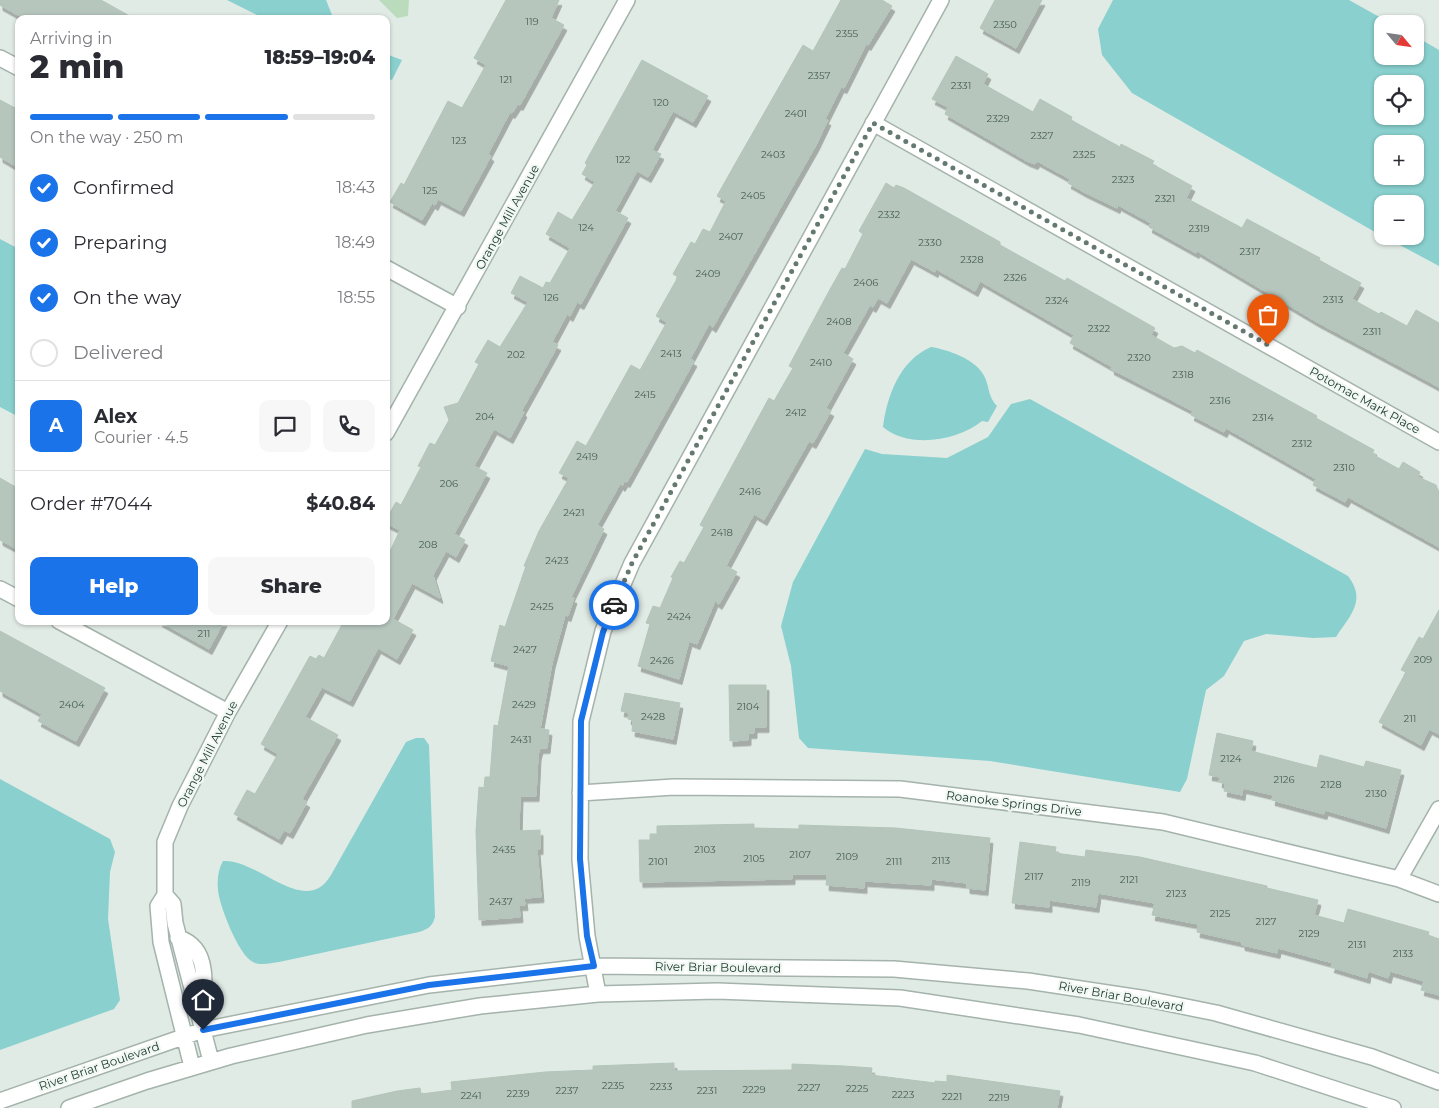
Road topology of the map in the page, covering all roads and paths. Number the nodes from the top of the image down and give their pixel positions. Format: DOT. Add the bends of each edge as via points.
graph roads {
  1 [pos="627,0"];
  2 [pos="941,0"];
  3 [pos="0,58"];
  4 [pos="15,66"];
  5 [pos="873,123"];
  6 [pos="390,270"];
  7 [pos="458,307"];
  8 [pos="390,426"];
  9 [pos="1439,442"];
  10 [pos="0,589"];
  11 [pos="15,597"];
  12 [pos="66,625"];
  13 [pos="278,625"];
  14 [pos="228,712"];
  15 [pos="580,793"];
  16 [pos="1439,809"];
  17 [pos="1399,879"];
  18 [pos="1439,894"];
  19 [pos="165,895"];
  20 [pos="179,938"];
  21 [pos="162,942"];
  22 [pos="594,966"];
  23 [pos="598,994"];
  24 [pos="203,1030"];
  25 [pos="185,1036"];
  26 [pos="210,1061"];
  27 [pos="192,1067"];
  28 [pos="1439,1082"];
  29 [pos="0,1101"];
  30 [pos="70,1108"];
  31 [pos="1393,1108"];
  1 -- 7 [label="street, Orange Mill Avenue"];
  2 -- 5 [label="street"];
  3 -- 4 [label="street"];
  5 -- 9 [label="street, Potomac Mark Place"];
  5 -- 15 [label="street" via="632,563 603,632 581,721"];
  6 -- 7 [label="street"];
  7 -- 8 [label="street, Orange Mill Avenue"];
  10 -- 11 [label="street"];
  12 -- 14 [label="street"];
  13 -- 14 [label="street, Orange Mill Avenue"];
  14 -- 19 [label="street, Orange Mill Avenue" via="165,842"];
  15 -- 17 [label="street, Roanoke Springs Drive" via="674,787 900,789 1163,822"];
  15 -- 22 [label="street" via="580,859 587,936"];
  16 -- 17 [label="street"];
  17 -- 18 [label="street, Roanoke Springs Drive"];
  19 -- 20 [label="street, Orange Mill Avenue" via="173,904"];
  19 -- 21 [label="street, Orange Mill Avenue" via="158,906"];
  20 -- 21 [label="street"];
  20 -- 24 [label="street, Orange Mill Avenue"];
  21 -- 25 [label="street, Orange Mill Avenue"];
  22 -- 23 [label="street"];
  22 -- 24 [label="street, River Briar Boulevard" via="429,985"];
  22 -- 28 [label="street, River Briar Boulevard" via="894,969 1028,981 1216,1013 1372,1057"];
  23 -- 26 [label="street, River Briar Boulevard" via="480,1006 367,1025"];
  23 -- 31 [label="street, River Briar Boulevard" via="717,991 900,998 1079,1025 1255,1063"];
  24 -- 25 [label="street, River Briar Boulevard"];
  24 -- 26 [label="street, Orange Mill Avenue"];
  25 -- 27 [label="street, Orange Mill Avenue"];
  25 -- 29 [label="street, River Briar Boulevard"];
  26 -- 27 [label="street, River Briar Boulevard"];
  27 -- 30 [label="street, River Briar Boulevard"];
}
